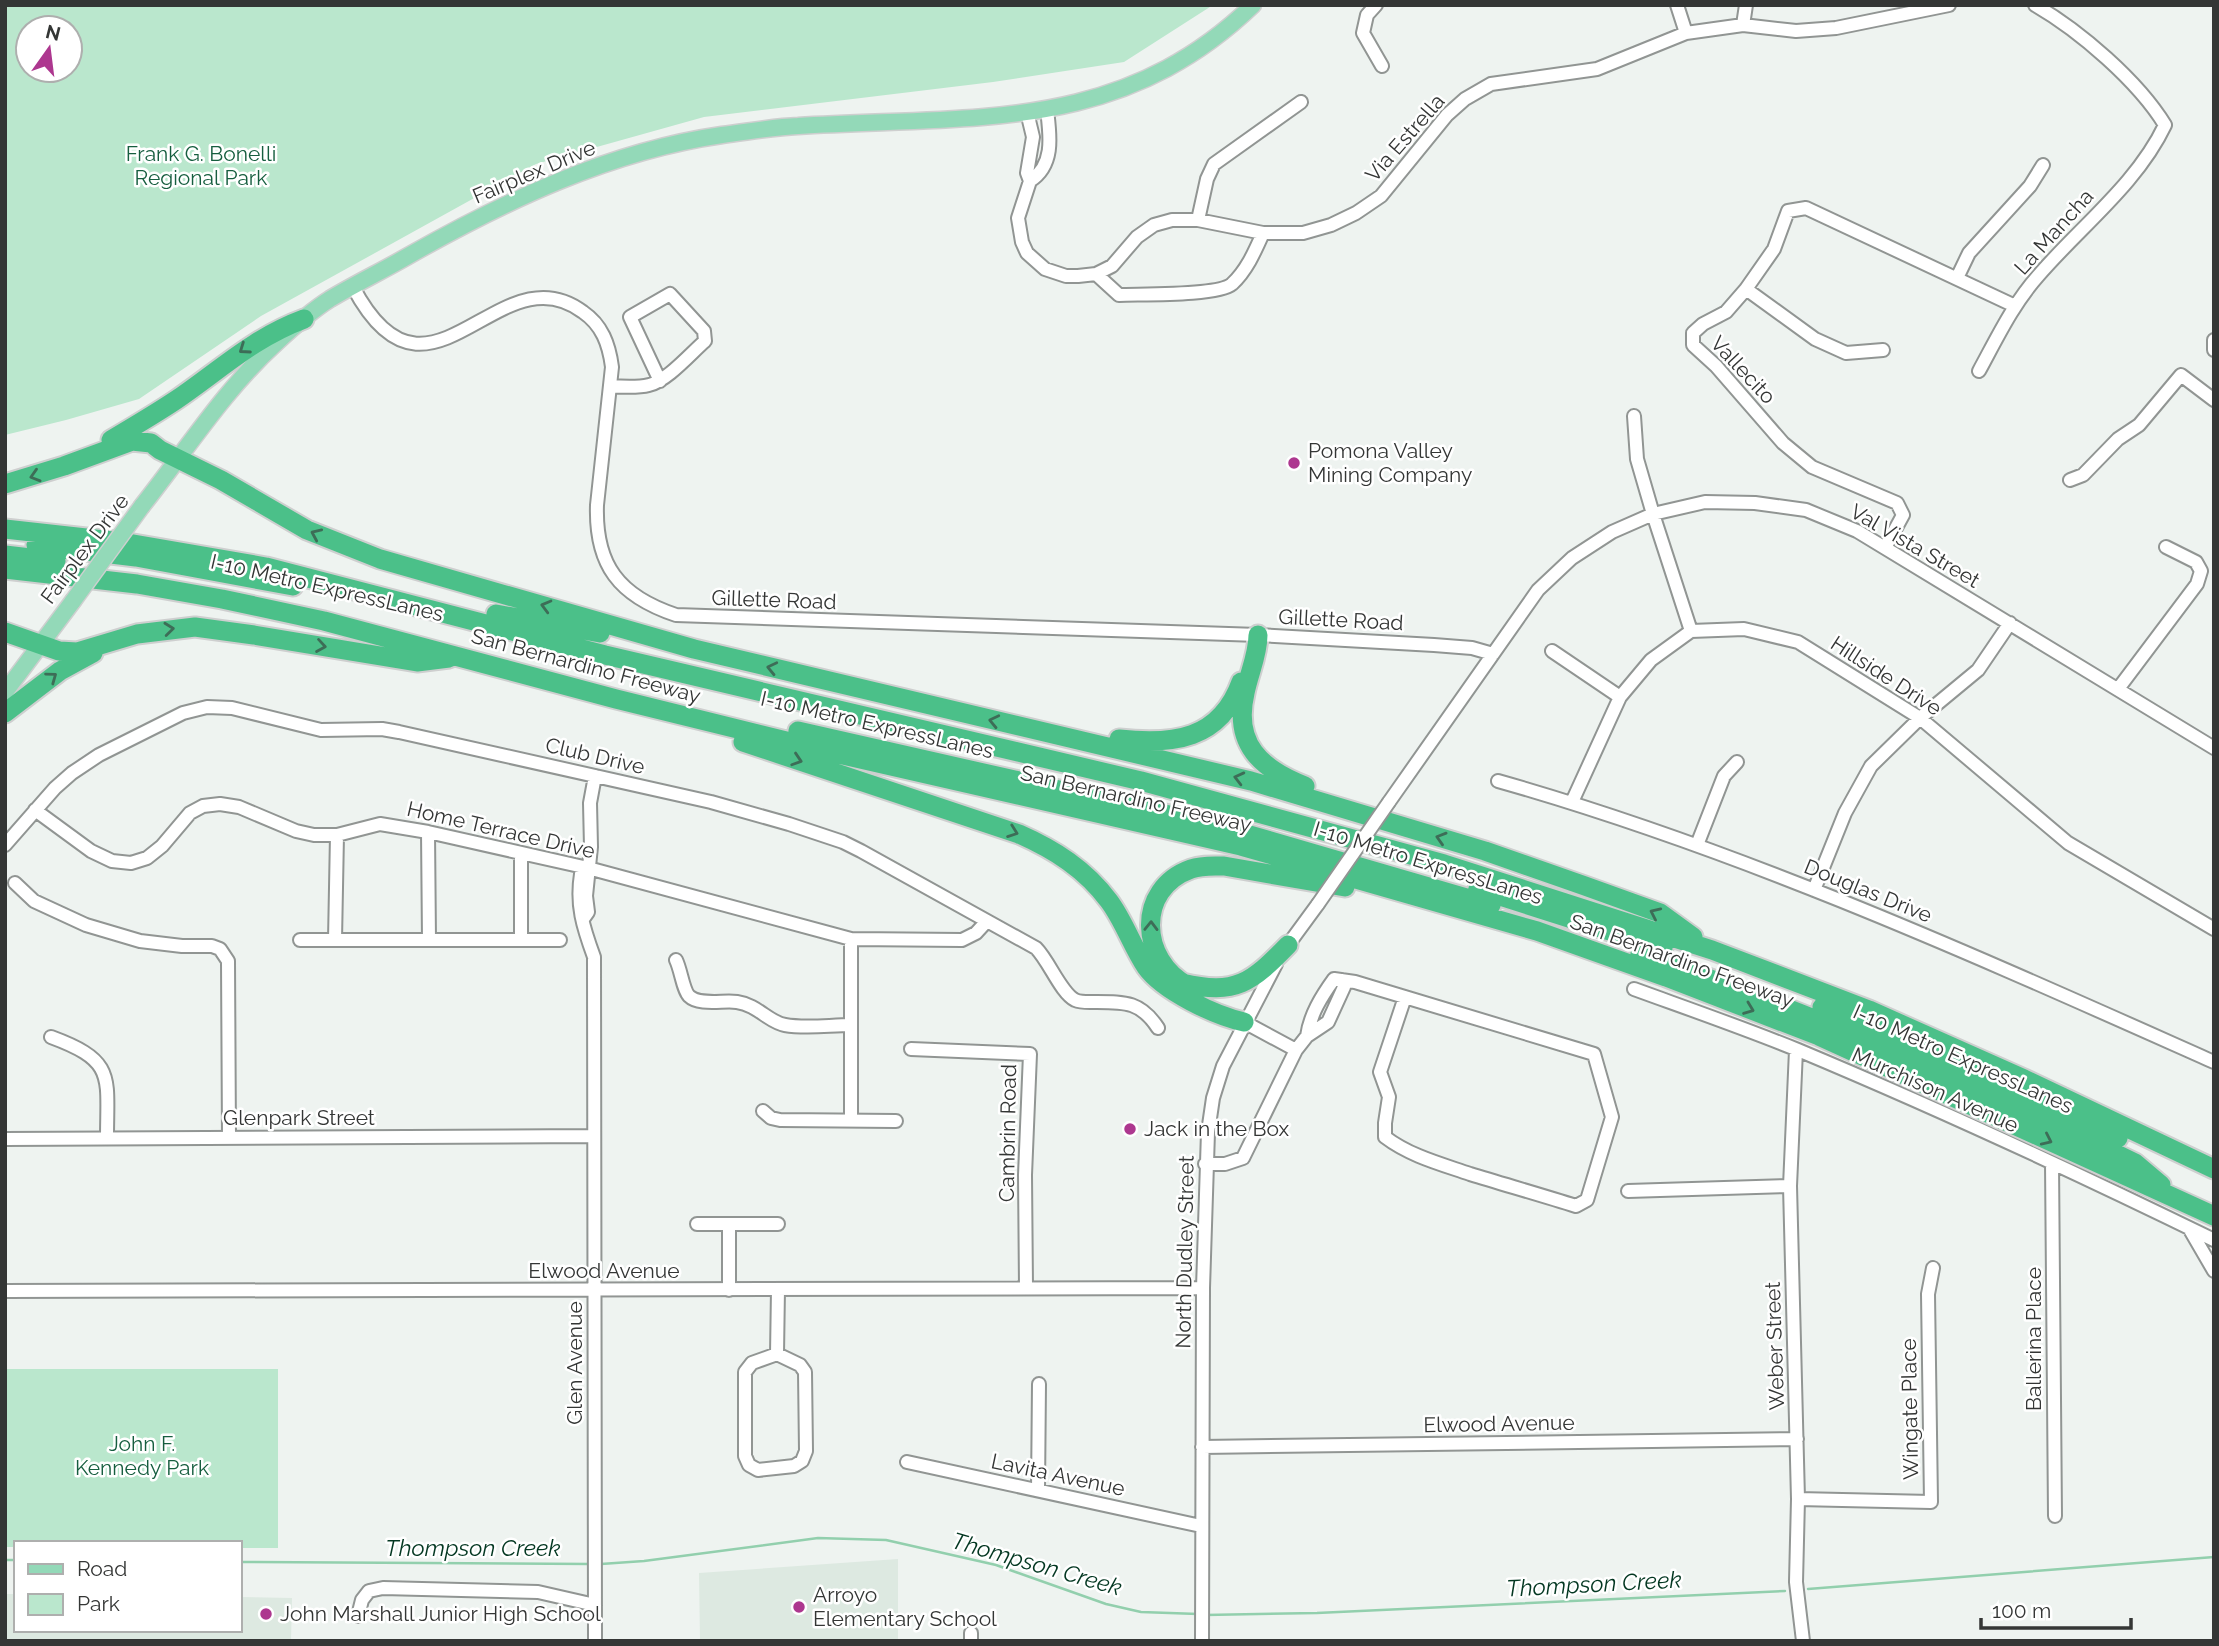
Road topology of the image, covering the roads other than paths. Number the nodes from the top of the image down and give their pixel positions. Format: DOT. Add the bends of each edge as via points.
graph roads {
  1 [pos="1253,5"];
  2 [pos="1376,5"];
  3 [pos="1677,5"];
  4 [pos="1746,5"];
  5 [pos="1949,5"];
  6 [pos="2035,5"];
  7 [pos="1742,25"];
  8 [pos="1686,33"];
  9 [pos="1382,66"];
  10 [pos="1301,103"];
  11 [pos="1047,110"];
  12 [pos="1027,112"];
  13 [pos="1032,151"];
  14 [pos="1049,153"];
  15 [pos="2043,165"];
  16 [pos="1030,181"];
  17 [pos="1198,220"];
  18 [pos="1263,233"];
  19 [pos="1096,274"];
  20 [pos="1957,278"];
  21 [pos="353,287"];
  22 [pos="1746,289"];
  23 [pos="2015,306"];
  24 [pos="304,319"];
  25 [pos="2214,340"];
  26 [pos="2214,349"];
  27 [pos="1883,350"];
  28 [pos="1979,371"];
  29 [pos="660,381"];
  30 [pos="610,386"];
  31 [pos="2214,400"];
  32 [pos="1634,416"];
  33 [pos="179,460"];
  34 [pos="64,466"];
  35 [pos="2070,480"];
  36 [pos="5,484"];
  37 [pos="1653,514"];
  38 [pos="5,529"];
  39 [pos="5,543"];
  40 [pos="2166,547"];
  41 [pos="1885,548"];
  42 [pos="5,555"];
  43 [pos="5,569"];
  44 [pos="366,591"];
  45 [pos="2010,623"];
  46 [pos="512,630"];
  47 [pos="1691,631"];
  48 [pos="5,632"];
  49 [pos="1258,635"];
  50 [pos="41,644"];
  51 [pos="103,646"];
  52 [pos="694,649"];
  53 [pos="1552,651"];
  54 [pos="1493,654"];
  55 [pos="461,657"];
  56 [pos="2118,689"];
  57 [pos="5,692"];
  58 [pos="1620,697"];
  59 [pos="616,699"];
  60 [pos="5,713"];
  61 [pos="1920,718"];
  62 [pos="1034,731"];
  63 [pos="2214,748"];
  64 [pos="1010,750"];
  65 [pos="1737,762"];
  66 [pos="595,776"];
  67 [pos="1499,781"];
  68 [pos="1572,802"];
  69 [pos="35,810"];
  70 [pos="1398,825"];
  71 [pos="428,832"];
  72 [pos="337,835"];
  73 [pos="5,845"];
  74 [pos="1697,845"];
  75 [pos="522,853"];
  76 [pos="588,868"];
  77 [pos="15,883"];
  78 [pos="1814,890"];
  79 [pos="1429,900"];
  80 [pos="987,921"];
  81 [pos="2214,929"];
  82 [pos="851,939"];
  83 [pos="300,940"];
  84 [pos="335,940"];
  85 [pos="429,940"];
  86 [pos="521,940"];
  87 [pos="560,940"];
  88 [pos="1287,945"];
  89 [pos="1712,950"];
  90 [pos="676,960"];
  91 [pos="1342,980"];
  92 [pos="1182,983"];
  93 [pos="1634,989"];
  94 [pos="1405,997"];
  95 [pos="1317,1006"];
  96 [pos="1332,1015"];
  97 [pos="1244,1022"];
  98 [pos="851,1025"];
  99 [pos="1158,1028"];
  100 [pos="1307,1036"];
  101 [pos="51,1037"];
  102 [pos="911,1049"];
  103 [pos="1296,1049"];
  104 [pos="1796,1050"];
  105 [pos="2214,1062"];
  106 [pos="763,1111"];
  107 [pos="851,1120"];
  108 [pos="896,1121"];
  109 [pos="593,1136"];
  110 [pos="229,1137"];
  111 [pos="107,1138"];
  112 [pos="5,1139"];
  113 [pos="2052,1163"];
  114 [pos="1205,1164"];
  115 [pos="2214,1169"];
  116 [pos="2214,1183"];
  117 [pos="1790,1186"];
  118 [pos="1628,1191"];
  119 [pos="2180,1201"];
  120 [pos="2214,1216"];
  121 [pos="697,1224"];
  122 [pos="729,1224"];
  123 [pos="778,1224"];
  124 [pos="2189,1228"];
  125 [pos="2214,1240"];
  126 [pos="1933,1268"];
  127 [pos="2214,1271"];
  128 [pos="1026,1287"];
  129 [pos="1203,1288"];
  130 [pos="778,1289"];
  131 [pos="594,1290"];
  132 [pos="729,1290"];
  133 [pos="5,1291"];
  134 [pos="777,1354"];
  135 [pos="1040,1384"];
  136 [pos="1797,1439"];
  137 [pos="1202,1447"];
  138 [pos="906,1462"];
  139 [pos="1038,1490"];
  140 [pos="1798,1499"];
  141 [pos="2054,1516"];
  142 [pos="1201,1526"];
  143 [pos="595,1605"];
  144 [pos="358,1616"];
  145 [pos="595,1641"];
  146 [pos="1202,1641"];
  147 [pos="1803,1641"];
  1 -- 11 [label="main road, Fairplex Drive" via="1188,58 1145,80"];
  2 -- 9 [label="street" via="1367,15 1363,33"];
  3 -- 8 [label="street"];
  4 -- 7 [label="street"];
  5 -- 7 [label="street, Via Estrella" via="1796,32"];
  6 -- 23 [label="street, La Mancha" via="2126,76 2165,125 2126,183"];
  7 -- 8 [label="street, Via Estrella"];
  8 -- 18 [label="street, Via Estrella" via="1597,69 1491,84 1447,115 1381,196 1356,213 1303,233"];
  10 -- 17 [label="street" via="1214,164"];
  11 -- 12 [label="main road, Fairplex Drive"];
  11 -- 14 [label="street"];
  12 -- 13 [label="street"];
  12 -- 21 [label="main road, Fairplex Drive" via="793,126 656,149 527,194"];
  13 -- 14 [label="street"];
  13 -- 16 [label="street" via="1027,173"];
  14 -- 16 [label="street" via="1038,176"];
  15 -- 20 [label="street" via="2030,186 1969,253"];
  16 -- 19 [label="street" via="1018,218 1027,253 1055,273"];
  17 -- 18 [label="street, Via Estrella"];
  17 -- 19 [label="street, Via Estrella" via="1172,219 1154,225 1112,266"];
  18 -- 19 [label="street" via="1252,258 1231,286 1212,291 1119,295"];
  20 -- 22 [label="street, Vallecito" via="1806,208 1788,211 1774,249"];
  20 -- 23 [label="street, Vallecito"];
  21 -- 24 [label="main road, Fairplex Drive"];
  21 -- 30 [label="street, Gillette Road" via="378,326 395,337 423,344 448,339 528,298 577,307 591,318 610,349"];
  22 -- 27 [label="street" via="1815,339 1846,353"];
  22 -- 41 [label="street, Vallecito" via="1726,312 1693,333 1693,345 1783,443 1812,467 1897,503 1903,515"];
  23 -- 28 [label="street, La Mancha"];
  24 -- 33 [label="main road, Fairplex Drive" via="245,374"];
  24 -- 34 [label="highway, one-way" via="247,346 175,400"];
  25 -- 26 [label="street"];
  29 -- 29 [label="street" via="705,341 705,331 670,294 630,317"];
  29 -- 30 [label="street"];
  30 -- 49 [label="street, Gillette Road" via="596,528 601,550 619,583 653,607 700,617"];
  31 -- 35 [label="street" via="2181,375 2139,425 2118,439 2083,475"];
  32 -- 37 [label="street" via="1637,459"];
  33 -- 34 [label="highway" via="142,440"];
  33 -- 50 [label="main road, Fairplex Drive, bridge"];
  52 -- 33 [label="highway, one-way" via="355,550 307,530"];
  34 -- 36 [label="highway, one-way"];
  37 -- 41 [label="street, Val Vista Street" via="1704,502 1768,504 1806,510"];
  37 -- 47 [label="street"];
  37 -- 54 [label="street, Val Vista Street" via="1612,532 1572,558 1538,590"];
  38 -- 44 [label="highway, San Bernardino Freeway" via="202,554"];
  39 -- 46 [label="highway, I-10 Metro ExpressLanes" via="213,570 482,634"];
  40 -- 56 [label="street" via="2196,562 2201,571 2197,584"];
  41 -- 45 [label="street, Val Vista Street"];
  42 -- 119 [label="highway, I-10 Metro ExpressLanes" via="149,573 285,599 784,728 1222,827 1376,870 1606,942 1808,1016 2008,1102 2135,1163"];
  43 -- 55 [label="highway, San Bernardino Freeway" via="222,599"];
  44 -- 46 [label="highway, San Bernardino Freeway"];
  44 -- 52 [label="highway"];
  45 -- 56 [label="street, Val Vista Street"];
  45 -- 61 [label="street" via="1978,670"];
  46 -- 64 [label="highway, San Bernardino Freeway"];
  47 -- 58 [label="street" via="1651,660"];
  47 -- 61 [label="street, Hillside Drive" via="1744,629 1798,642"];
  48 -- 50 [label="highway"];
  49 -- 54 [label="street, Gillette Road" via="1434,645"];
  49 -- 62 [label="highway" via="1236,695 1216,720 1189,736 1151,742"];
  49 -- 70 [label="highway" via="1243,715 1249,746 1257,757 1283,777"];
  50 -- 51 [label="highway" via="76,652"];
  50 -- 57 [label="main road, Fairplex Drive"];
  51 -- 55 [label="highway, one-way" via="137,634 195,627 417,663"];
  60 -- 51 [label="highway, one-way" via="60,671"];
  62 -- 52 [label="highway, one-way"];
  53 -- 58 [label="street"];
  54 -- 88 [label="street, North Dudley Street, bridge"];
  55 -- 59 [label="highway, San Bernardino Freeway"];
  56 -- 63 [label="street, Val Vista Street"];
  58 -- 68 [label="street"];
  59 -- 79 [label="highway, San Bernardino Freeway" via="1241,846"];
  59 -- 97 [label="highway, one-way" via="1044,845 1096,885 1155,977 1228,1019"];
  61 -- 78 [label="street" via="1871,766 1845,813"];
  61 -- 81 [label="street, Hillside Drive" via="2068,843"];
  70 -- 62 [label="highway, one-way" via="1251,781"];
  64 -- 89 [label="highway, San Bernardino Freeway" via="1444,863"];
  64 -- 116 [label="highway, I-10 Metro ExpressLanes" via="1040,772 1386,861 1653,944 1912,1044"];
  65 -- 74 [label="street" via="1724,776"];
  66 -- 69 [label="street, Club Drive" via="399,732 321,730 232,708 207,707 183,713 99,755 72,773"];
  66 -- 76 [label="street, Glen Avenue"];
  66 -- 80 [label="street, Club Drive" via="711,802 834,839"];
  67 -- 68 [label="street, Douglas Drive"];
  68 -- 74 [label="street, Douglas Drive"];
  69 -- 72 [label="street, Home Terrace Drive" via="91,851 112,861 131,863 162,846 190,813 203,806 239,807 296,831"];
  69 -- 73 [label="street, Club Drive"];
  89 -- 70 [label="highway, one-way" via="1660,913"];
  71 -- 72 [label="street, Home Terrace Drive" via="380,824"];
  71 -- 75 [label="street, Home Terrace Drive"];
  71 -- 85 [label="street"];
  72 -- 84 [label="street"];
  74 -- 78 [label="street, Douglas Drive"];
  75 -- 76 [label="street, Home Terrace Drive"];
  75 -- 86 [label="street"];
  76 -- 82 [label="street, Home Terrace Drive"];
  76 -- 109 [label="street, Glen Avenue" via="581,874 588,912 583,919 594,957"];
  77 -- 110 [label="street" via="34,901 86,925 141,941 220,949 228,961"];
  78 -- 105 [label="street, Douglas Drive" via="1952,945"];
  92 -- 79 [label="highway, one-way" via="1155,953 1149,922 1162,892 1188,870 1224,866"];
  79 -- 119 [label="highway, San Bernardino Freeway, one-way" via="1537,932 1819,1036"];
  80 -- 82 [label="street, Home Terrace Drive" via="962,940"];
  80 -- 99 [label="street, Club Drive" via="1036,948 1075,1000 1125,1002 1140,1008"];
  82 -- 98 [label="street"];
  83 -- 84 [label="street"];
  84 -- 85 [label="street"];
  85 -- 86 [label="street"];
  86 -- 87 [label="street"];
  88 -- 92 [label="highway" via="1247,982 1208,988"];
  88 -- 97 [label="street, North Dudley Street"];
  89 -- 115 [label="highway, San Bernardino Freeway" via="1869,1010"];
  90 -- 98 [label="street" via="689,996 698,1000 749,1004 785,1025"];
  91 -- 94 [label="street"];
  91 -- 95 [label="street" via="1334,979"];
  91 -- 96 [label="street" via="1344,988"];
  92 -- 97 [label="highway" via="1234,1010"];
  93 -- 104 [label="street, Murchison Avenue"];
  94 -- 94 [label="street" via="1594,1054 1612,1117 1587,1200 1576,1206 1515,1188 1421,1157 1385,1137 1389,1097 1380,1072"];
  95 -- 96 [label="street"];
  95 -- 100 [label="street"];
  96 -- 100 [label="street"];
  97 -- 103 [label="street"];
  97 -- 114 [label="street, North Dudley Street" via="1213,1098"];
  98 -- 107 [label="street"];
  100 -- 103 [label="street"];
  101 -- 111 [label="street" via="92,1056 102,1068 107,1085"];
  102 -- 128 [label="street, Cambrin Road" via="1030,1055"];
  103 -- 114 [label="street" via="1243,1158"];
  104 -- 113 [label="street, Murchison Avenue"];
  104 -- 117 [label="street, Weber Street"];
  106 -- 107 [label="street" via="780,1120"];
  107 -- 108 [label="street"];
  109 -- 110 [label="street, Glenpark Street"];
  109 -- 131 [label="street, Glen Avenue"];
  110 -- 111 [label="street, Glenpark Street"];
  111 -- 112 [label="street, Glenpark Street"];
  113 -- 124 [label="street, Murchison Avenue"];
  113 -- 141 [label="street, Ballerina Place"];
  114 -- 129 [label="street, North Dudley Street"];
  117 -- 118 [label="street"];
  117 -- 136 [label="street, Weber Street"];
  119 -- 120 [label="highway, San Bernardino Freeway"];
  121 -- 122 [label="street"];
  122 -- 123 [label="street"];
  122 -- 132 [label="street"];
  124 -- 125 [label="street, Murchison Avenue"];
  124 -- 127 [label="street"];
  126 -- 140 [label="street, Wingate Place" via="1928,1294 1931,1502"];
  128 -- 129 [label="street, Elwood Avenue"];
  128 -- 130 [label="street, Elwood Avenue"];
  129 -- 137 [label="street, North Dudley Street"];
  130 -- 132 [label="street, Elwood Avenue"];
  130 -- 134 [label="street"];
  131 -- 132 [label="street, Elwood Avenue"];
  131 -- 133 [label="street, Elwood Avenue"];
  131 -- 143 [label="street, Glen Avenue"];
  134 -- 134 [label="street" via="752,1363 745,1372 745,1456 758,1470 794,1466 806,1451 805,1372"];
  135 -- 139 [label="street"];
  136 -- 137 [label="street, Elwood Avenue"];
  136 -- 140 [label="street, Weber Street"];
  137 -- 142 [label="street, North Dudley Street"];
  138 -- 139 [label="street, Lavita Avenue"];
  139 -- 142 [label="street, Lavita Avenue"];
  140 -- 147 [label="street, Weber Street" via="1796,1582"];
  142 -- 146 [label="street, North Dudley Street"];
  143 -- 144 [label="street" via="538,1592 383,1588 369,1591"];
  143 -- 145 [label="street, Glen Avenue"];
}
